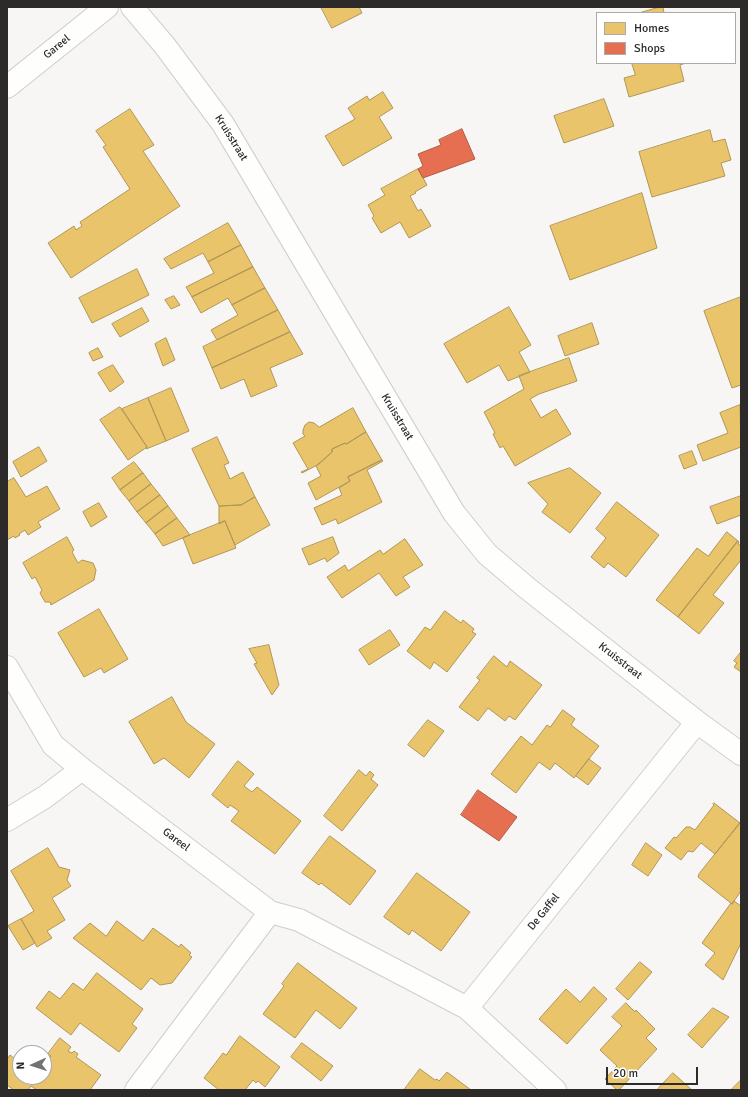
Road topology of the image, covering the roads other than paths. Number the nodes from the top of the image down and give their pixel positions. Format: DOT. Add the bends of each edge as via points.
graph roads {
  1 [pos="107,7"];
  2 [pos="132,7"];
  3 [pos="7,87"];
  4 [pos="7,667"];
  5 [pos="697,722"];
  6 [pos="741,754"];
  7 [pos="82,769"];
  8 [pos="7,820"];
  9 [pos="270,912"];
  10 [pos="467,1008"];
  11 [pos="136,1090"];
  12 [pos="555,1090"];
  1 -- 3 [label="street, Gareel"];
  2 -- 5 [label="street, Kruisstraat" via="166,46 223,124 454,513 487,554"];
  4 -- 7 [label="street, Gareel" via="54,745"];
  5 -- 6 [label="street, Kruisstraat"];
  5 -- 10 [label="street, De Gaffel"];
  7 -- 8 [label="street" via="45,797"];
  7 -- 9 [label="street, Gareel"];
  9 -- 10 [label="street, Gareel" via="299,920"];
  9 -- 11 [label="street"];
  10 -- 12 [label="street"];
}
